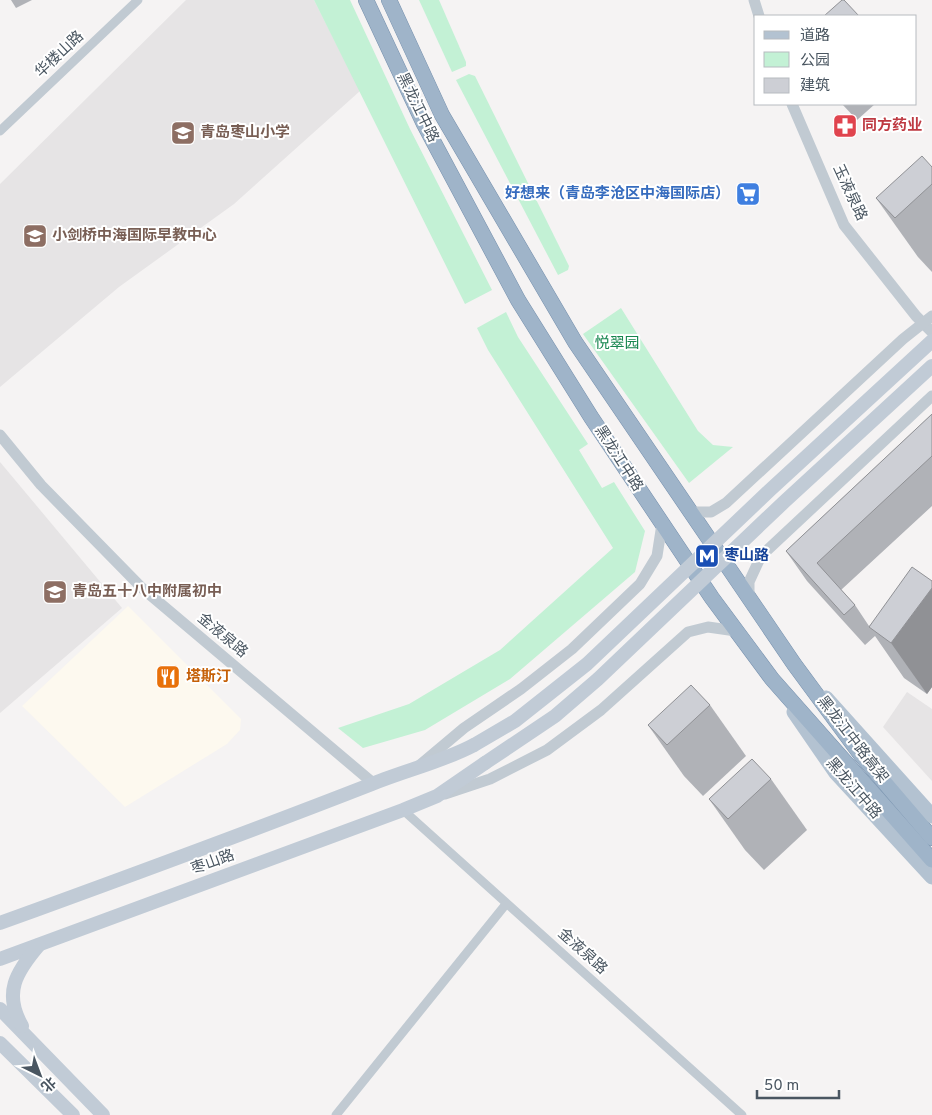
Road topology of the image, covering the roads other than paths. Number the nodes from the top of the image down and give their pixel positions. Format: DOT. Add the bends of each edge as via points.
graph roads {
  1 [pos="138,0"];
  2 [pos="366,0"];
  3 [pos="389,0"];
  4 [pos="754,0"];
  5 [pos="759,15"];
  6 [pos="792,105"];
  7 [pos="0,131"];
  8 [pos="928,320"];
  9 [pos="932,332"];
  10 [pos="932,341"];
  11 [pos="932,366"];
  12 [pos="932,396"];
  13 [pos="0,435"];
  14 [pos="689,512"];
  15 [pos="662,524"];
  16 [pos="749,600"];
  17 [pos="736,631"];
  18 [pos="794,664"];
  19 [pos="772,680"];
  20 [pos="418,766"];
  21 [pos="373,783"];
  22 [pos="436,796"];
  23 [pos="403,810"];
  24 [pos="932,816"];
  25 [pos="906,820"];
  26 [pos="932,838"];
  27 [pos="932,860"];
  28 [pos="932,877"];
  29 [pos="506,904"];
  30 [pos="0,923"];
  31 [pos="40,943"];
  32 [pos="0,959"];
  33 [pos="0,1009"];
  34 [pos="30,1040"];
  35 [pos="0,1043"];
  36 [pos="72,1115"];
  37 [pos="103,1115"];
  38 [pos="336,1115"];
  39 [pos="742,1115"];
  1 -- 7 [label="street, 华楼山路"];
  2 -- 15 [label="highway, 黑龙江中路" via="424,124 518,300"];
  3 -- 14 [label="highway, 黑龙江中路" via="442,115 575,342"];
  4 -- 5 [label="street"];
  6 -- 8 [label="street, 玉液泉路" via="844,225"];
  8 -- 9 [label="street, 玉液泉路"];
  8 -- 14 [label="street" via="726,503 711,512"];
  10 -- 20 [label="main road, 枣山路, bridge" via="587,664 515,721 456,754"];
  11 -- 22 [label="main road, 枣山路, bridge" via="598,679 554,716"];
  12 -- 16 [label="street" via="761,556 749,582"];
  13 -- 21 [label="street, 金液泉路" via="41,485 142,588"];
  14 -- 16 [label="highway, 黑龙江中路"];
  15 -- 17 [label="highway, 黑龙江中路"];
  15 -- 20 [label="street, 枣山路" via="657,556 640,584 572,648"];
  16 -- 18 [label="highway, 黑龙江中路"];
  17 -- 19 [label="highway, 黑龙江中路"];
  17 -- 22 [label="street, 枣山路" via="708,627 688,632 601,710 547,750 490,779"];
  18 -- 24 [label="main road, 黑龙江中路"];
  18 -- 25 [label="highway, 黑龙江中路高架"];
  19 -- 25 [label="highway, 黑龙江中路高架"];
  19 -- 28 [label="main road, 黑龙江中路" via="836,773"];
  20 -- 21 [label="main road, 枣山路"];
  21 -- 30 [label="main road, 枣山路"];
  22 -- 23 [label="main road, 枣山路"];
  23 -- 29 [label="street, 金液泉路"];
  23 -- 31 [label="main road, 枣山路"];
  25 -- 26 [label="highway"];
  25 -- 27 [label="highway, 黑龙江中路"];
  29 -- 38 [label="street"];
  29 -- 39 [label="street, 金液泉路"];
  31 -- 32 [label="main road, 枣山路"];
  31 -- 34 [label="main road" via="25,961 13,988 13,1006"];
  33 -- 34 [label="main road"];
  34 -- 37 [label="main road"];
  35 -- 36 [label="main road"];
}
